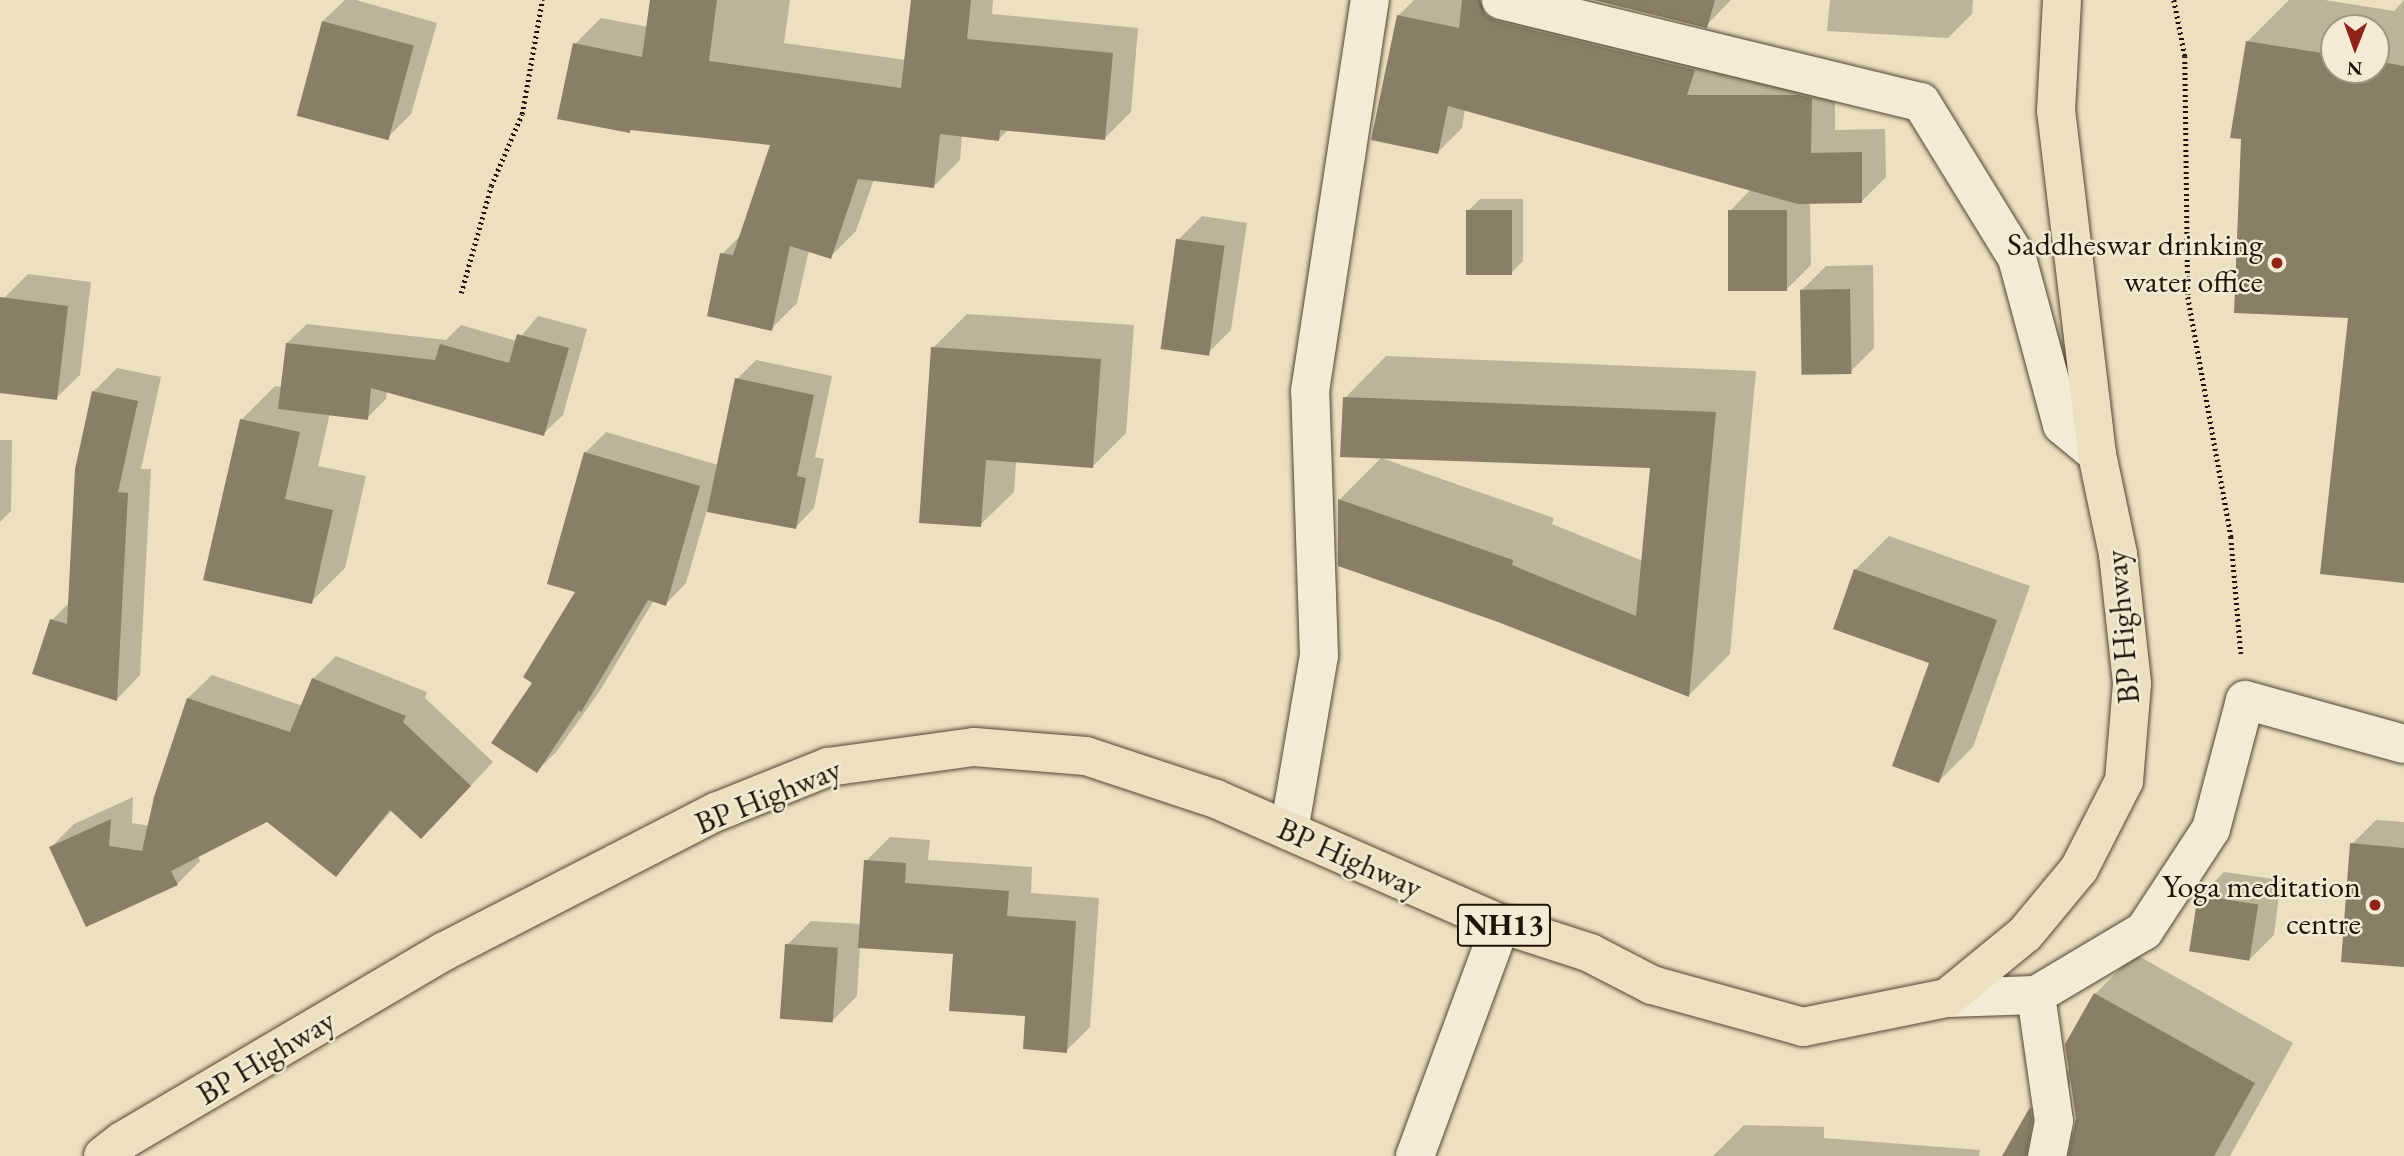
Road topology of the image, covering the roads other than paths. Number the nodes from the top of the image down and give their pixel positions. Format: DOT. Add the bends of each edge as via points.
graph roads {
  1 [pos="1370,0"];
  2 [pos="1501,0"];
  3 [pos="2062,0"];
  4 [pos="2097,454"];
  5 [pos="2404,744"];
  6 [pos="1289,831"];
  7 [pos="1502,924"];
  8 [pos="2036,995"];
  9 [pos="1947,998"];
  10 [pos="103,1156"];
  11 [pos="1415,1156"];
  12 [pos="2047,1156"];
  1 -- 6 [label="street" via="1310,391 1319,656"];
  2 -- 4 [label="street" via="1921,102 2017,258 2062,425"];
  3 -- 4 [label="highway, BP Highway / NH13" via="2056,111"];
  4 -- 9 [label="highway, BP Highway / NH13" via="2118,554 2132,683 2124,781 2071,878 2025,934"];
  5 -- 8 [label="street" via="2245,700 2211,828 2144,931"];
  6 -- 7 [label="highway, BP Highway / NH13"];
  6 -- 10 [label="highway, BP Highway / NH13" via="1216,799 1086,756 974,747 828,767 716,812 444,951"];
  7 -- 9 [label="highway, BP Highway / NH13" via="1590,953 1652,985 1803,1027"];
  7 -- 11 [label="street"];
  8 -- 9 [label="street"];
  8 -- 12 [label="street" via="2054,1121"];
}
